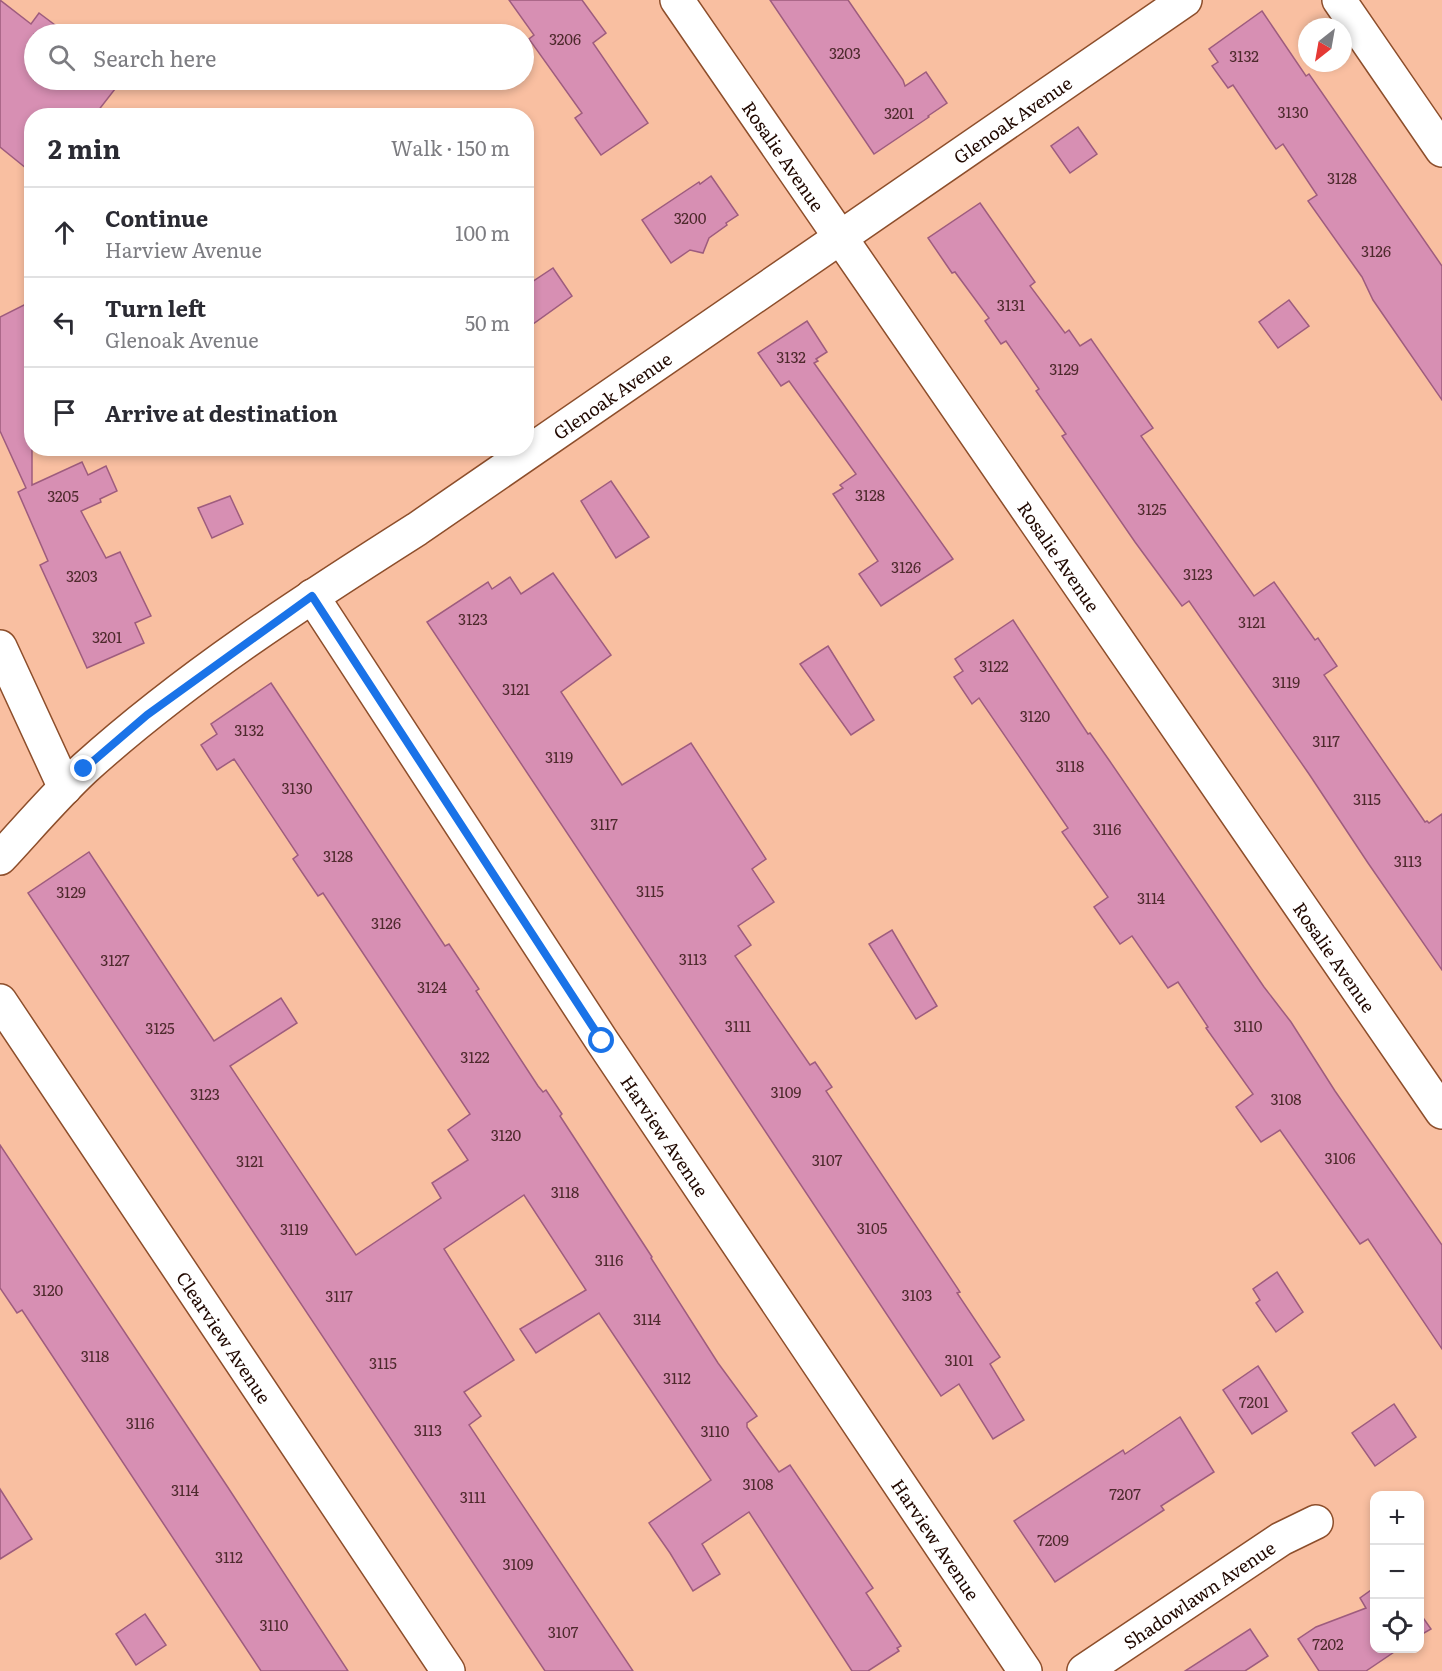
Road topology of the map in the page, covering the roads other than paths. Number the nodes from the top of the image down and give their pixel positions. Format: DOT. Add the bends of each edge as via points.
graph roads {
  1 [pos="677,0"];
  2 [pos="1185,0"];
  3 [pos="1340,0"];
  4 [pos="1442,150"];
  5 [pos="839,236"];
  6 [pos="534,448"];
  7 [pos="522,456"];
  8 [pos="312,596"];
  9 [pos="0,647"];
  10 [pos="65,788"];
  11 [pos="0,858"];
  12 [pos="0,1001"];
  13 [pos="1442,1112"];
  14 [pos="1316,1522"];
  15 [pos="448,1671"];
  16 [pos="1025,1671"];
  17 [pos="1084,1671"];
  1 -- 5 [label="street, Rosalie Avenue"];
  2 -- 5 [label="street, Glenoak Avenue"];
  3 -- 4 [label="street"];
  5 -- 6 [label="street, Glenoak Avenue"];
  5 -- 13 [label="street, Rosalie Avenue"];
  7 -- 8 [label="street, Glenoak Avenue"];
  8 -- 10 [label="street, Glenoak Avenue" via="147,715"];
  8 -- 16 [label="street, Harview Avenue" via="602,1041"];
  9 -- 10 [label="street"];
  10 -- 11 [label="street, Glenoak Avenue"];
  12 -- 15 [label="street, Clearview Avenue"];
  14 -- 17 [label="street, Shadowlawn Avenue" via="1281,1539"];
}
